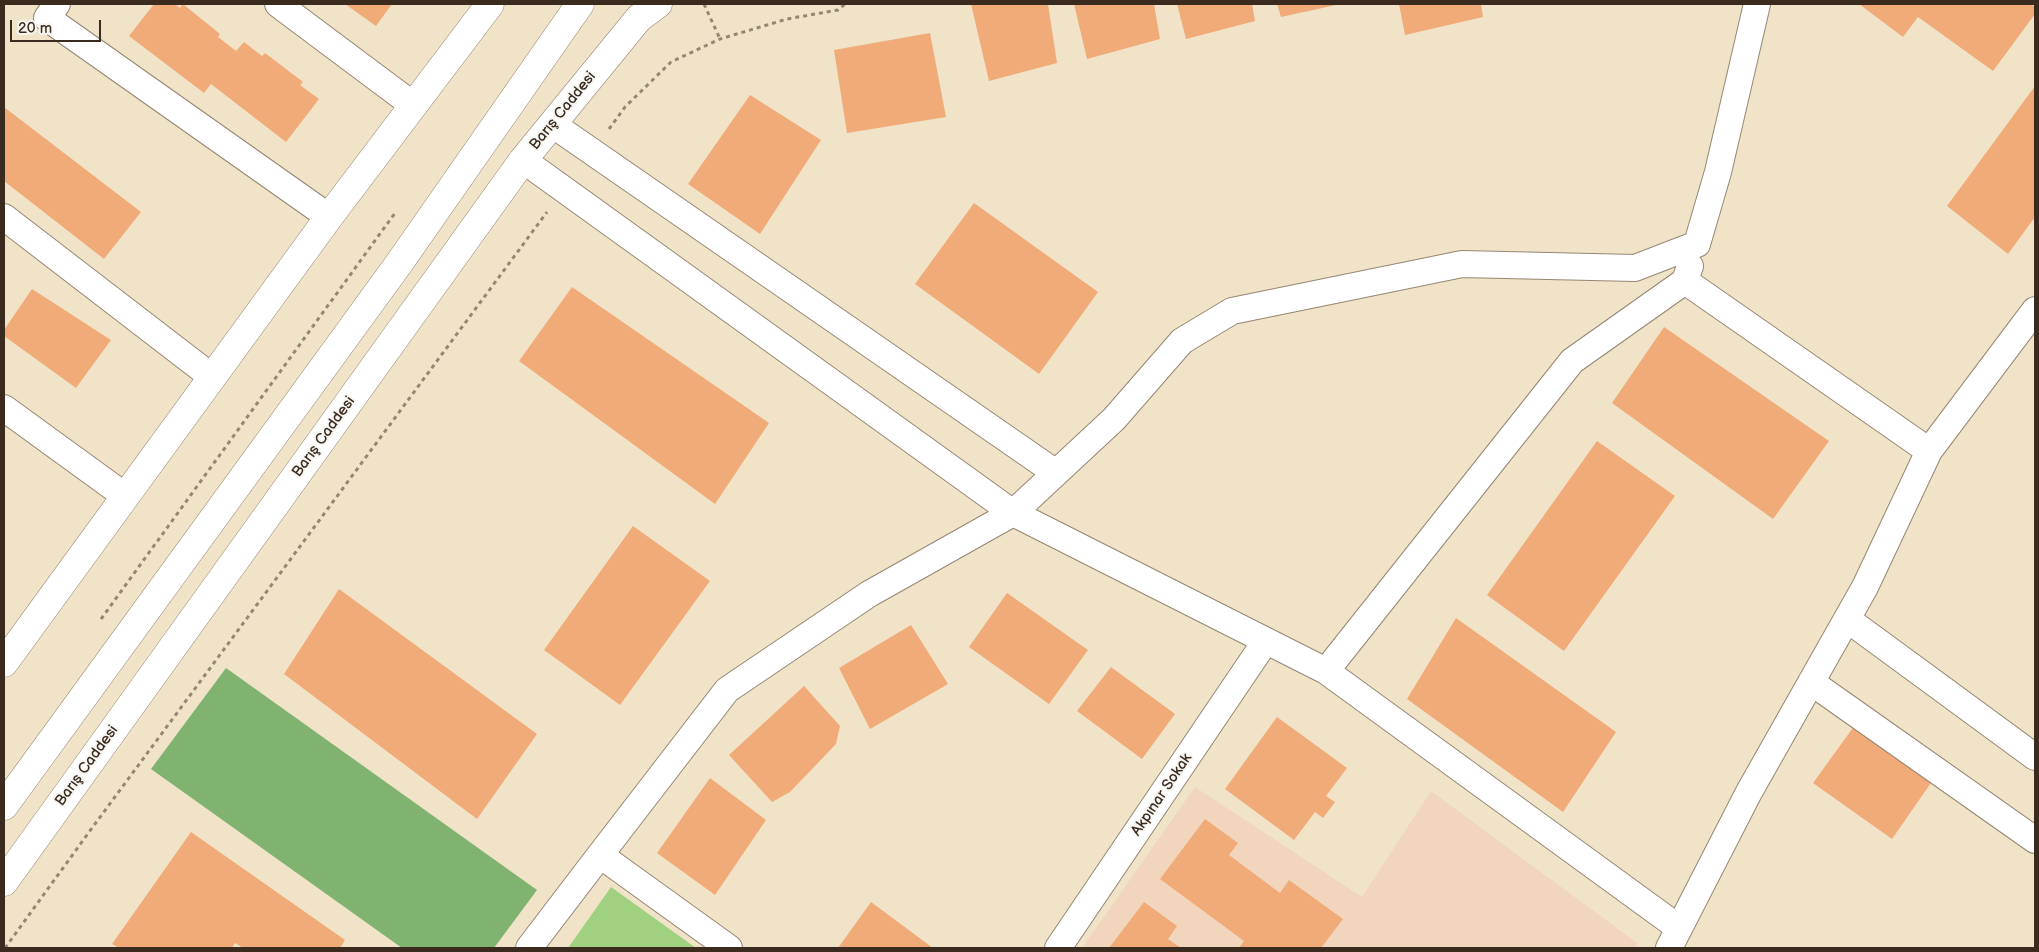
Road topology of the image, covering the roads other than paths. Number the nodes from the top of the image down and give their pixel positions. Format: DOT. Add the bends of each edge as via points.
graph roads {
  1 [pos="57,4"];
  2 [pos="278,4"];
  3 [pos="490,4"];
  4 [pos="580,4"];
  5 [pos="658,4"];
  6 [pos="1757,4"];
  7 [pos="413,105"];
  8 [pos="552,124"];
  9 [pos="523,160"];
  10 [pos="4,216"];
  11 [pos="328,217"];
  12 [pos="1697,244"];
  13 [pos="1685,282"];
  14 [pos="2035,310"];
  15 [pos="212,377"];
  16 [pos="4,408"];
  17 [pos="1929,451"];
  18 [pos="1056,473"];
  19 [pos="125,496"];
  20 [pos="1013,513"];
  21 [pos="1847,619"];
  22 [pos="1265,642"];
  23 [pos="4,663"];
  24 [pos="1326,672"];
  25 [pos="1811,682"];
  26 [pos="2035,757"];
  27 [pos="4,806"];
  28 [pos="2035,840"];
  29 [pos="600,855"];
  30 [pos="4,882"];
  31 [pos="1674,938"];
  32 [pos="529,948"];
  33 [pos="729,948"];
  34 [pos="1058,948"];
  1 -- 11 [label="street" via="47,18"];
  2 -- 7 [label="street"];
  3 -- 7 [label="main road"];
  4 -- 27 [label="main road" via="400,262"];
  5 -- 8 [label="main road, Barış Caddesi" via="639,18"];
  6 -- 12 [label="street" via="1718,172"];
  7 -- 11 [label="main road"];
  8 -- 9 [label="main road, Barış Caddesi"];
  8 -- 18 [label="street"];
  9 -- 20 [label="street"];
  9 -- 30 [label="main road, Barış Caddesi"];
  10 -- 15 [label="street"];
  11 -- 15 [label="main road"];
  12 -- 13 [label="street"];
  12 -- 18 [label="street" via="1635,268 1462,264 1232,311 1182,341 1114,419"];
  13 -- 17 [label="street"];
  13 -- 24 [label="street" via="1572,360"];
  14 -- 17 [label="street"];
  15 -- 19 [label="main road"];
  16 -- 19 [label="street"];
  17 -- 21 [label="street"];
  18 -- 20 [label="street"];
  19 -- 23 [label="main road"];
  20 -- 22 [label="street"];
  20 -- 29 [label="street" via="869,594 727,690"];
  21 -- 25 [label="street"];
  21 -- 26 [label="street"];
  22 -- 24 [label="street"];
  22 -- 34 [label="street, Akpınar Sokak"];
  24 -- 31 [label="street"];
  25 -- 28 [label="street"];
  25 -- 31 [label="street" via="1749,792"];
  29 -- 32 [label="street"];
  29 -- 33 [label="street"];
}
